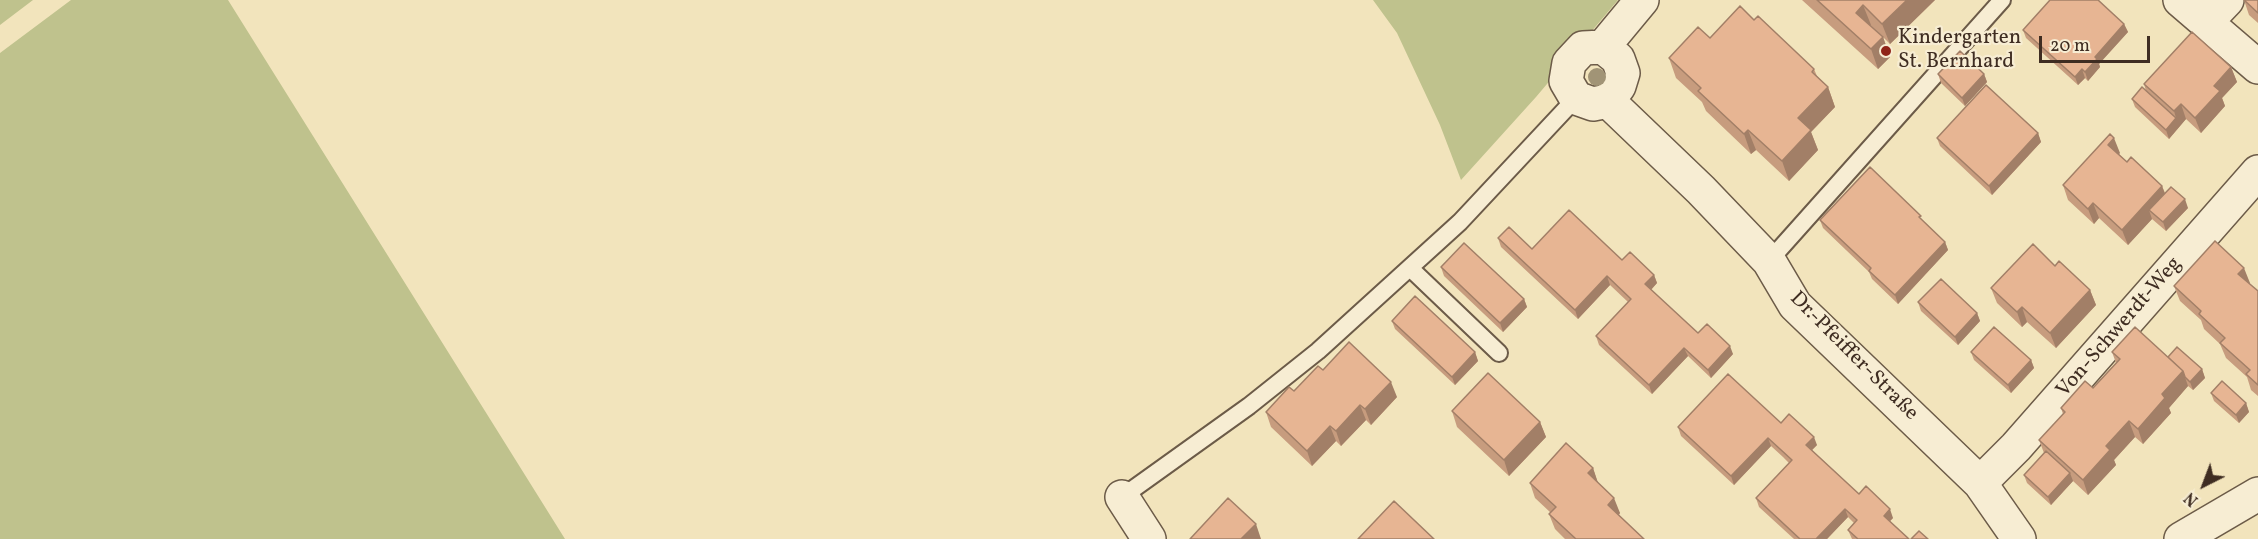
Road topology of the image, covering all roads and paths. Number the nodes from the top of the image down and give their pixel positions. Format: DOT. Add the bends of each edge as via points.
graph roads {
  1 [pos="1642,0"];
  2 [pos="2002,0"];
  3 [pos="2180,0"];
  4 [pos="2216,11"];
  5 [pos="1603,46"];
  6 [pos="2258,67"];
  7 [pos="1576,98"];
  8 [pos="1608,101"];
  9 [pos="2258,172"];
  10 [pos="1769,261"];
  11 [pos="1410,268"];
  12 [pos="1499,353"];
  13 [pos="1980,483"];
  14 [pos="2258,494"];
  15 [pos="1122,497"];
  16 [pos="1149,539"];
  17 [pos="2019,539"];
  18 [pos="2181,539"];
  1 -- 5 [label="street"];
  2 -- 10 [label="lane"];
  3 -- 4 [label="street"];
  4 -- 6 [label="street"];
  5 -- 7 [label="street" via="1583,48 1569,63 1566,81"];
  5 -- 8 [label="street" via="1618,59 1623,73"];
  7 -- 8 [label="street" via="1593,104"];
  7 -- 11 [label="lane" via="1460,222"];
  8 -- 10 [label="street, Dr.-Pfeiffer-Straße"];
  9 -- 13 [label="street, Von-Schwerdt-Weg"];
  10 -- 13 [label="street, Dr.-Pfeiffer-Straße" via="1795,305"];
  11 -- 12 [label="lane"];
  11 -- 15 [label="lane" via="1318,351 1249,406"];
  13 -- 17 [label="street, Dr.-Pfeiffer-Straße"];
  14 -- 18 [label="street"];
  15 -- 16 [label="street"];
}
